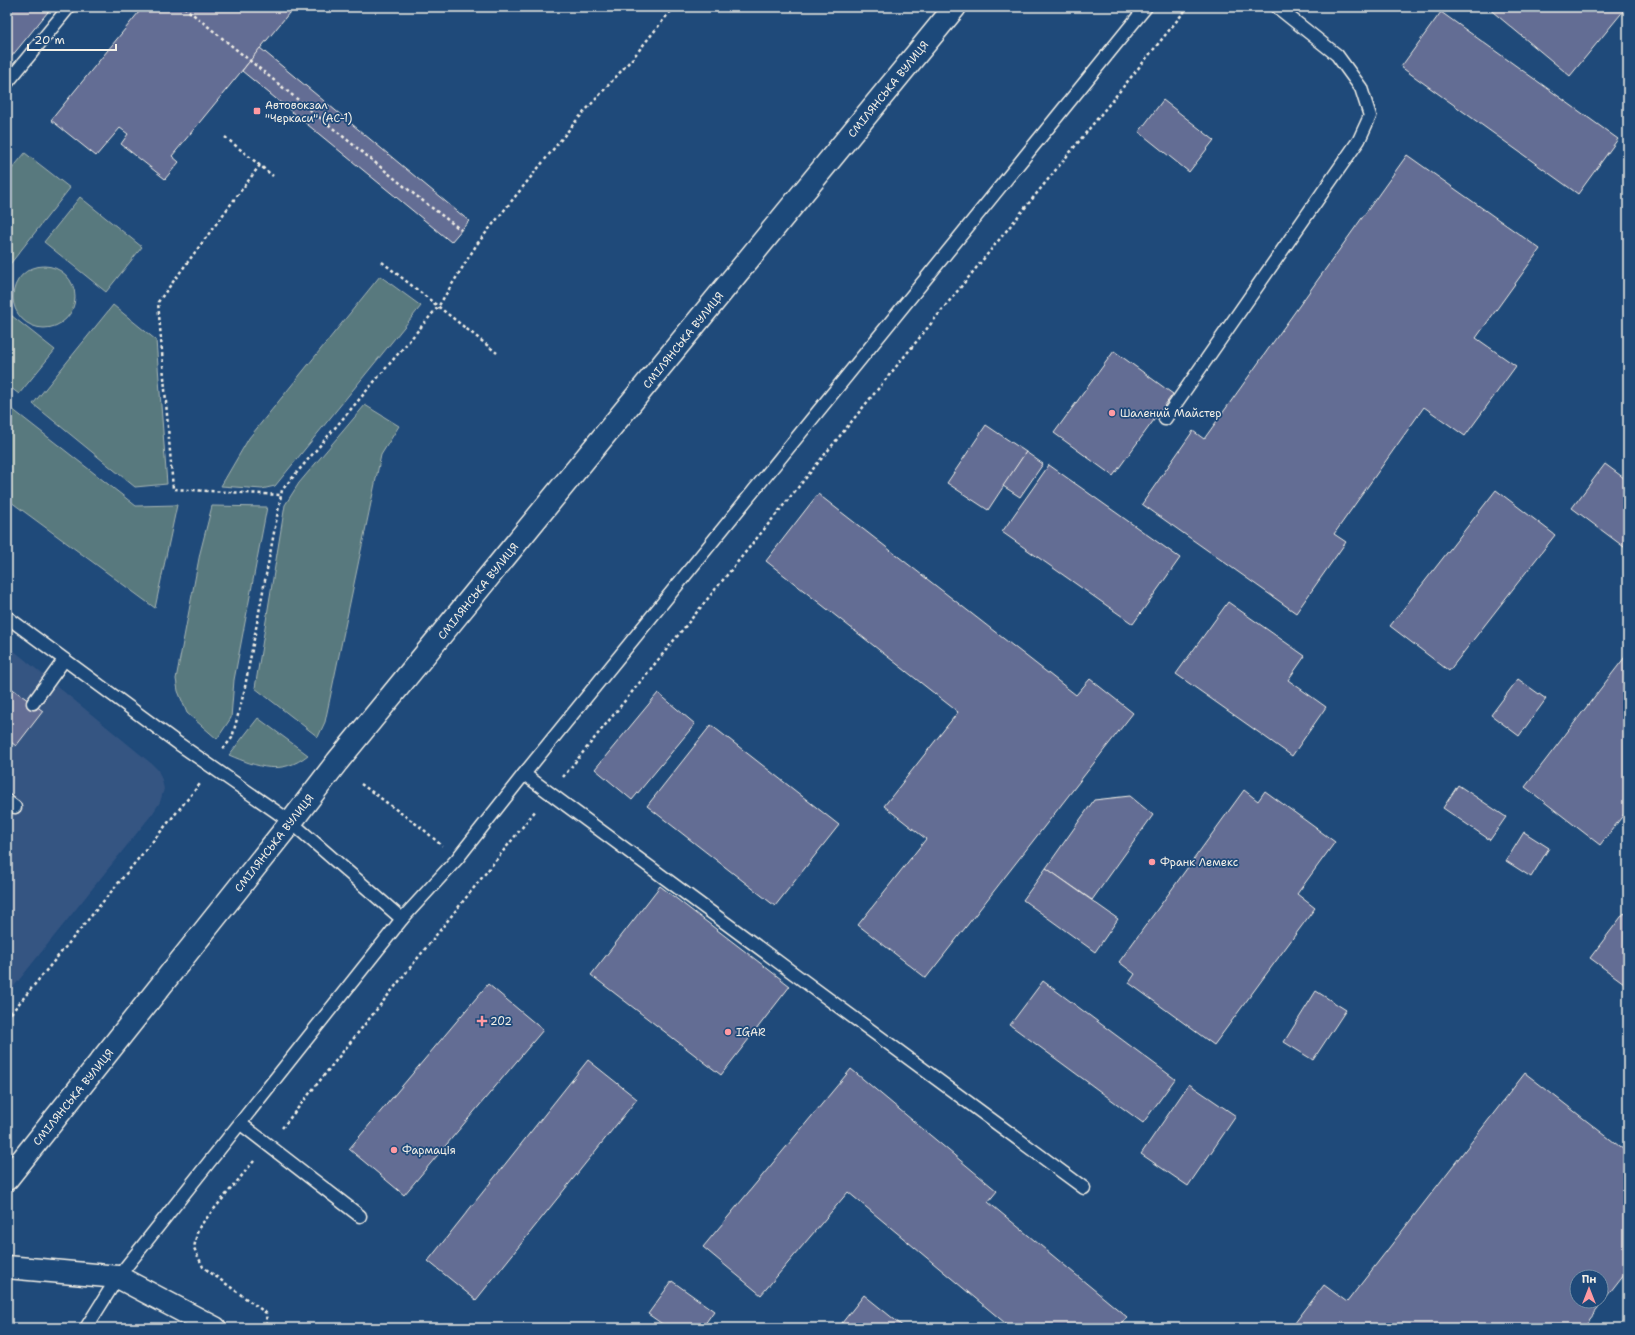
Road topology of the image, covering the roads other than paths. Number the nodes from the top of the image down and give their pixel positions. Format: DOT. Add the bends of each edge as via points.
graph roads {
  1 [pos="69,7"];
  2 [pos="955,7"];
  3 [pos="1146,7"];
  4 [pos="1277,7"];
  5 [pos="7,83"];
  6 [pos="1166,419"];
  7 [pos="7,617"];
  8 [pos="64,660"];
  9 [pos="33,703"];
  10 [pos="524,774"];
  11 [pos="291,822"];
  12 [pos="402,919"];
  13 [pos="241,1124"];
  14 [pos="7,1179"];
  15 [pos="1084,1188"];
  16 [pos="360,1216"];
  17 [pos="7,1267"];
  18 [pos="118,1277"];
  19 [pos="86,1328"];
  20 [pos="214,1328"];
  1 -- 5 [label="lane"];
  2 -- 11 [label="main road, СМІЛЯНСЬКА ВУЛИЦЯ" via="337,762"];
  3 -- 10 [label="lane"];
  4 -- 6 [label="lane" via="1337,55 1361,88 1370,116 1359,140"];
  7 -- 8 [label="lane"];
  8 -- 9 [label="lane"];
  8 -- 11 [label="lane"];
  10 -- 12 [label="lane" via="457,859"];
  10 -- 15 [label="lane"];
  11 -- 12 [label="lane"];
  11 -- 14 [label="main road, СМІЛЯНСЬКА ВУЛИЦЯ"];
  12 -- 13 [label="lane"];
  13 -- 16 [label="lane"];
  13 -- 18 [label="lane"];
  17 -- 18 [label="main road"];
  18 -- 19 [label="lane"];
  18 -- 20 [label="main road"];
}
